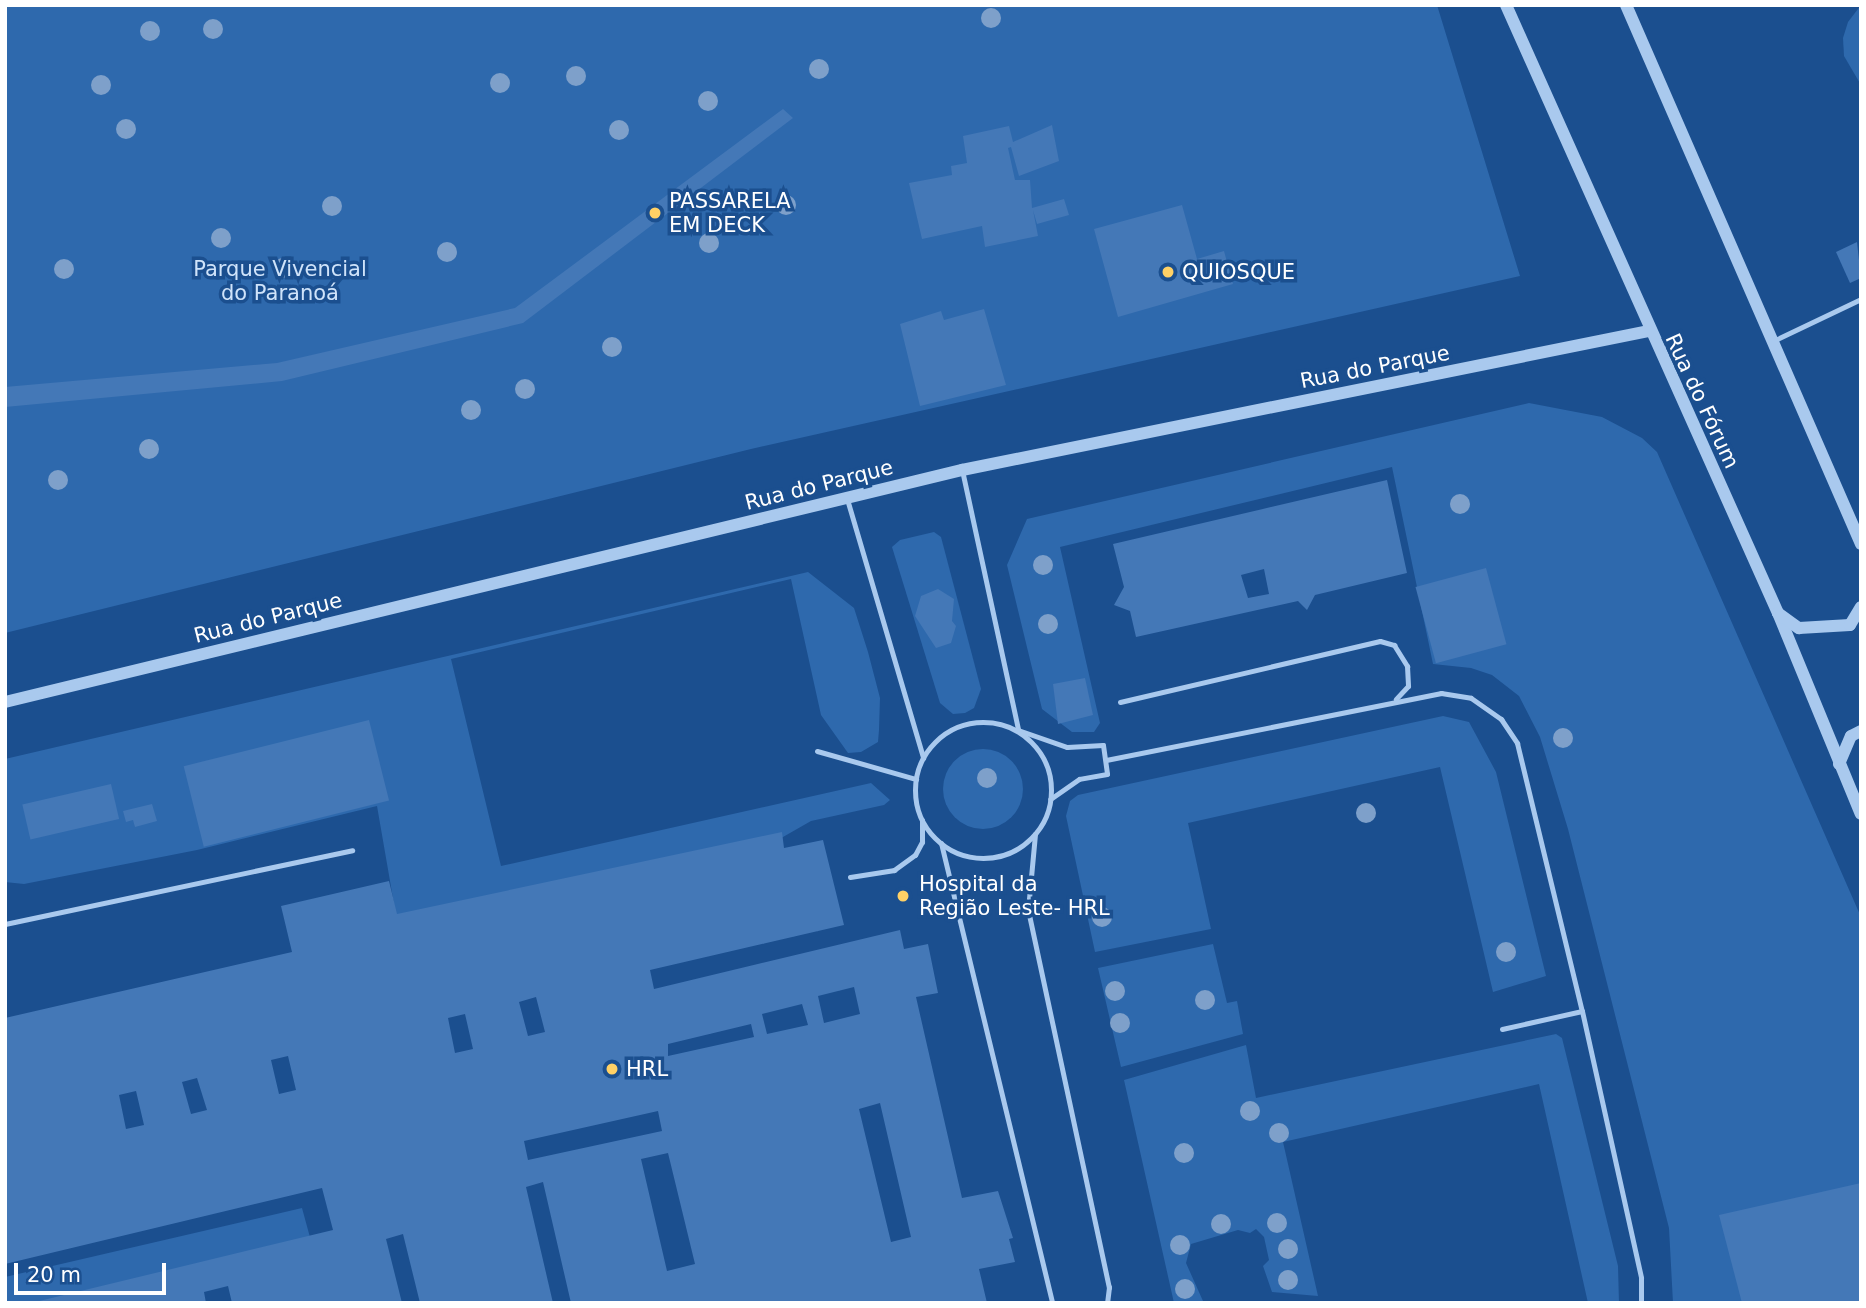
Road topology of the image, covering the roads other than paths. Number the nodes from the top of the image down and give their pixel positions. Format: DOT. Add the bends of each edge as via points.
graph roads {
  1 [pos="1506,5"];
  2 [pos="1626,5"];
  3 [pos="1861,299"];
  4 [pos="1648,331"];
  5 [pos="1773,341"];
  6 [pos="962,470"];
  7 [pos="847,498"];
  8 [pos="1861,544"];
  9 [pos="1861,607"];
  10 [pos="1778,613"];
  11 [pos="1394,701"];
  12 [pos="5,702"];
  13 [pos="1120,702"];
  14 [pos="1018,730"];
  15 [pos="1861,731"];
  16 [pos="817,751"];
  17 [pos="923,758"];
  18 [pos="1106,760"];
  19 [pos="1839,764"];
  20 [pos="916,779"];
  21 [pos="1050,799"];
  22 [pos="1861,814"];
  23 [pos="922,820"];
  24 [pos="1035,834"];
  25 [pos="942,844"];
  26 [pos="352,850"];
  27 [pos="850,877"];
  28 [pos="5,924"];
  29 [pos="1583,1011"];
  30 [pos="1502,1029"];
  31 [pos="1052,1303"];
  32 [pos="1107,1303"];
  33 [pos="1641,1303"];
  1 -- 4 [label="street, Rua do Fórum"];
  2 -- 5 [label="street"];
  3 -- 5 [label="lane"];
  4 -- 6 [label="street, Rua do Parque"];
  4 -- 10 [label="street, Rua do Fórum"];
  5 -- 8 [label="street"];
  6 -- 7 [label="street, Rua do Parque"];
  6 -- 14 [label="lane"];
  7 -- 12 [label="street, Rua do Parque"];
  7 -- 17 [label="lane"];
  9 -- 10 [label="street" via="1850,625 1799,628"];
  10 -- 19 [label="street, Rua do Fórum"];
  11 -- 13 [label="lane" via="1408,686 1407,666 1394,645 1380,642"];
  11 -- 18 [label="lane"];
  11 -- 29 [label="lane" via="1440,693 1471,698 1511,729"];
  14 -- 17 [label="lane" via="995,722 953,728"];
  14 -- 18 [label="lane" via="1067,747 1103,745"];
  14 -- 21 [label="lane" via="1036,746 1048,767"];
  15 -- 19 [label="street" via="1851,736"];
  16 -- 20 [label="lane"];
  17 -- 20 [label="lane"];
  18 -- 21 [label="lane" via="1107,774 1079,779"];
  19 -- 22 [label="street, Rua do Fórum"];
  20 -- 23 [label="lane" via="915,800"];
  21 -- 24 [label="lane"];
  23 -- 25 [label="lane"];
  23 -- 27 [label="lane" via="922,842 915,855 894,870"];
  24 -- 25 [label="lane" via="1018,849 995,857 972,858"];
  24 -- 32 [label="lane" via="1028,910 1109,1287"];
  25 -- 31 [label="lane"];
  26 -- 28 [label="lane"];
  29 -- 30 [label="lane"];
  29 -- 33 [label="lane" via="1641,1278"];
}
